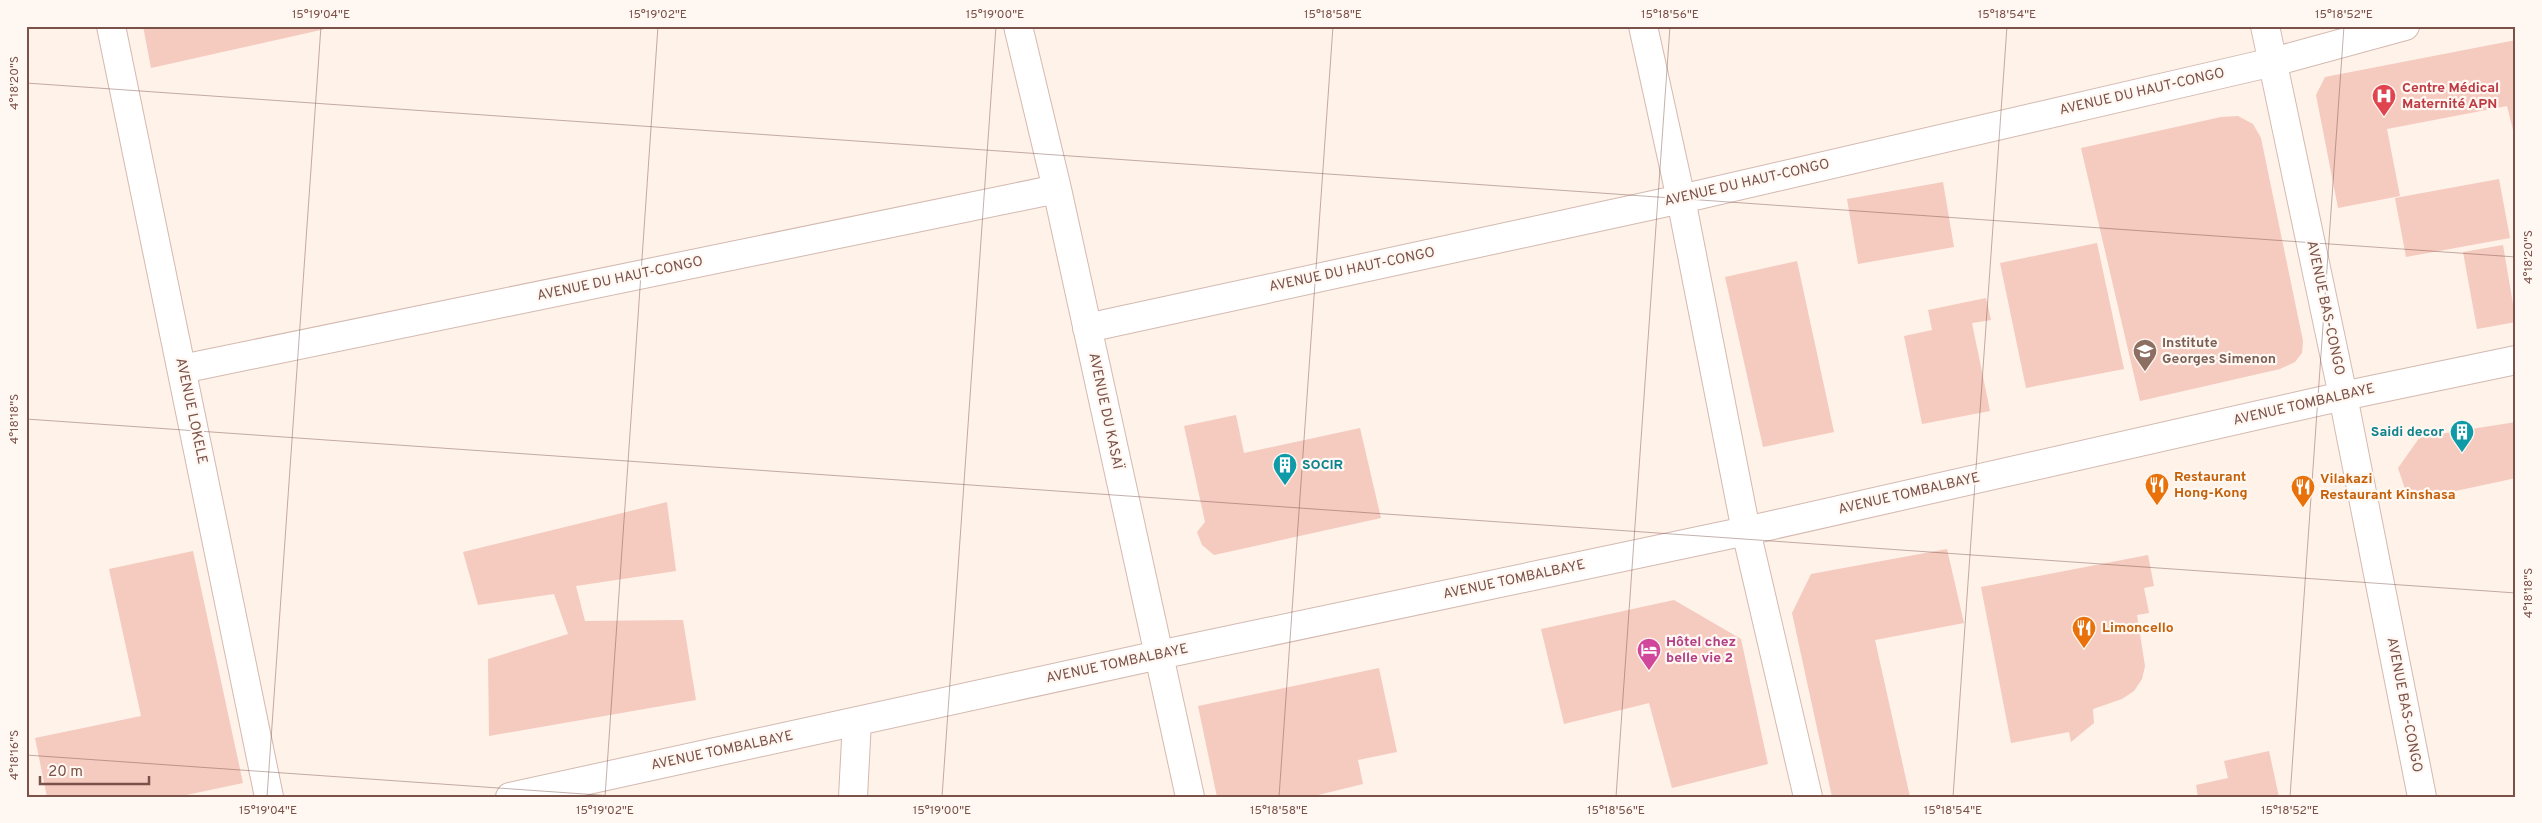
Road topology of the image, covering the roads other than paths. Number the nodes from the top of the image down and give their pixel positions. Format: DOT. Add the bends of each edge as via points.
graph roads {
  1 [pos="111,26"];
  2 [pos="1018,26"];
  3 [pos="1643,26"];
  4 [pos="2265,26"];
  5 [pos="2405,26"];
  6 [pos="2272,62"];
  7 [pos="1057,189"];
  8 [pos="1681,199"];
  9 [pos="1087,328"];
  10 [pos="2516,360"];
  11 [pos="182,369"];
  12 [pos="2343,396"];
  13 [pos="1746,531"];
  14 [pos="1159,655"];
  15 [pos="857,721"];
  16 [pos="269,797"];
  17 [pos="510,797"];
  18 [pos="853,797"];
  19 [pos="1190,797"];
  20 [pos="1808,797"];
  21 [pos="2422,797"];
  1 -- 11 [label="street, AVENUE LOKELE"];
  2 -- 7 [label="street, AVENUE DU KASAÏ"];
  3 -- 8 [label="street"];
  4 -- 6 [label="street, AVENUE BAS-CONGO"];
  5 -- 6 [label="street, AVENUE DU HAUT-CONGO"];
  6 -- 8 [label="street, AVENUE DU HAUT-CONGO"];
  6 -- 12 [label="street, AVENUE BAS-CONGO"];
  7 -- 9 [label="street, AVENUE DU KASAÏ"];
  7 -- 11 [label="street, AVENUE DU HAUT-CONGO"];
  8 -- 9 [label="street, AVENUE DU HAUT-CONGO"];
  8 -- 13 [label="street"];
  9 -- 14 [label="street, AVENUE DU KASAÏ"];
  10 -- 12 [label="street, AVENUE TOMBALBAYE"];
  11 -- 16 [label="street, AVENUE LOKELE"];
  12 -- 13 [label="street, AVENUE TOMBALBAYE"];
  12 -- 21 [label="street, AVENUE BAS-CONGO"];
  13 -- 14 [label="street, AVENUE TOMBALBAYE"];
  13 -- 20 [label="street"];
  14 -- 15 [label="street, AVENUE TOMBALBAYE"];
  14 -- 19 [label="street, AVENUE DU KASAÏ"];
  15 -- 17 [label="street, AVENUE TOMBALBAYE"];
  15 -- 18 [label="street"];
}
